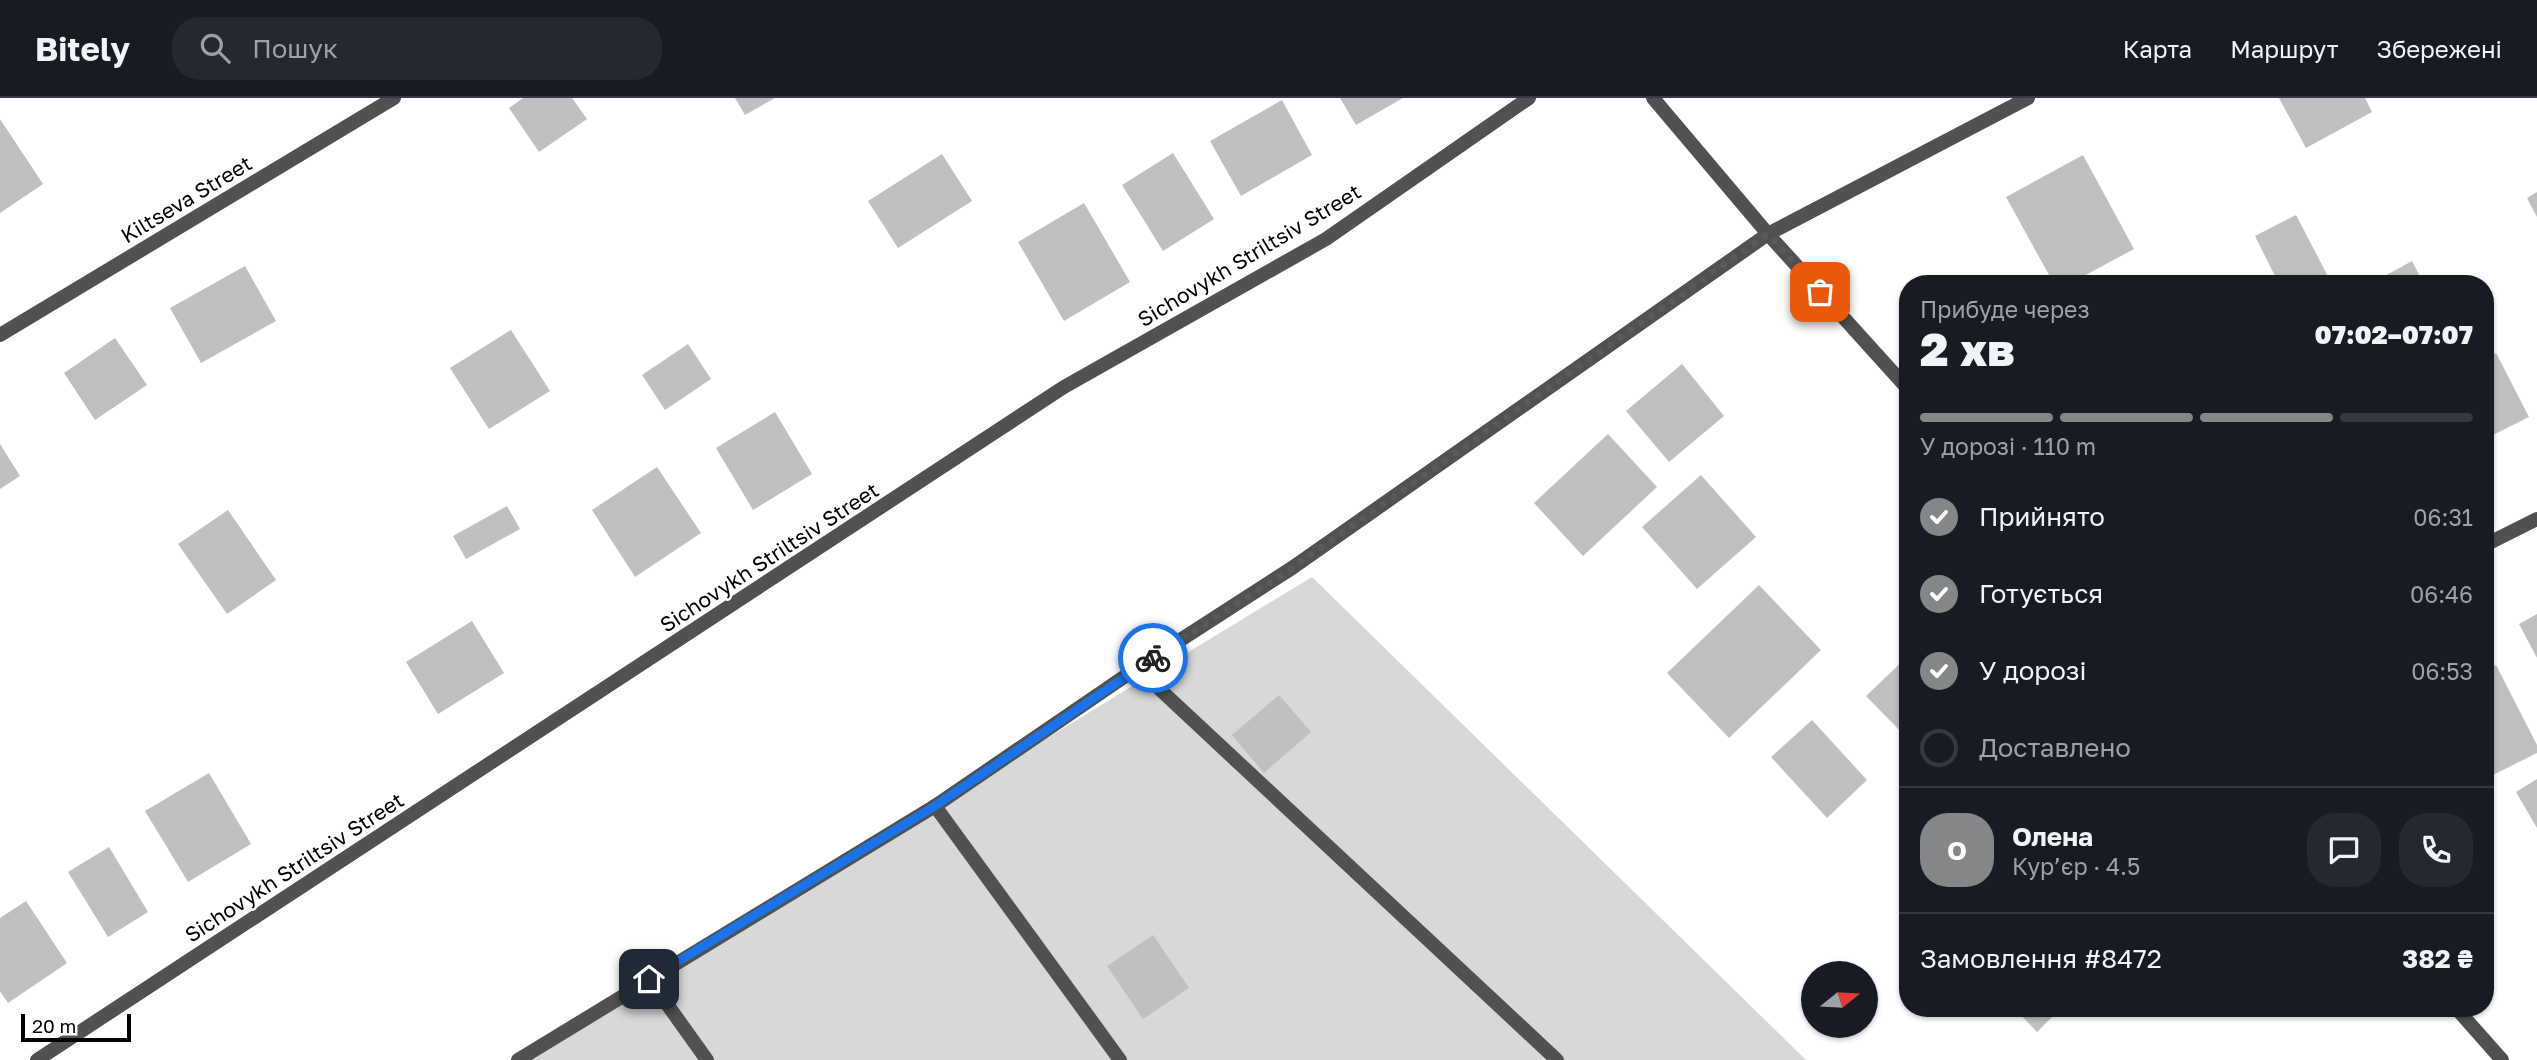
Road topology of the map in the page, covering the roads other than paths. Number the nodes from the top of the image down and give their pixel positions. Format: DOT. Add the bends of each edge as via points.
graph roads {
  1 [pos="394,98"];
  2 [pos="1529,98"];
  3 [pos="1653,98"];
  4 [pos="2028,98"];
  5 [pos="1768,234"];
  6 [pos="0,335"];
  7 [pos="1899,379"];
  8 [pos="2537,519"];
  9 [pos="2494,540"];
  10 [pos="1137,668"];
  11 [pos="935,806"];
  12 [pos="649,979"];
  13 [pos="2464,1017"];
  14 [pos="37,1060"];
  15 [pos="518,1060"];
  16 [pos="707,1060"];
  17 [pos="1120,1060"];
  18 [pos="1557,1060"];
  19 [pos="2502,1060"];
  1 -- 6 [label="street, Kiltseva Street"];
  2 -- 14 [label="street, Sichovykh Striltsiv Street" via="1326,239 1064,387"];
  3 -- 5 [label="street"];
  4 -- 5 [label="street"];
  5 -- 7 [label="street"];
  5 -- 10 [label="street" via="1292,568"];
  8 -- 9 [label="street"];
  10 -- 11 [label="street"];
  10 -- 18 [label="street"];
  11 -- 12 [label="street"];
  11 -- 17 [label="street"];
  12 -- 15 [label="street"];
  12 -- 16 [label="street"];
  13 -- 19 [label="street"];
}
